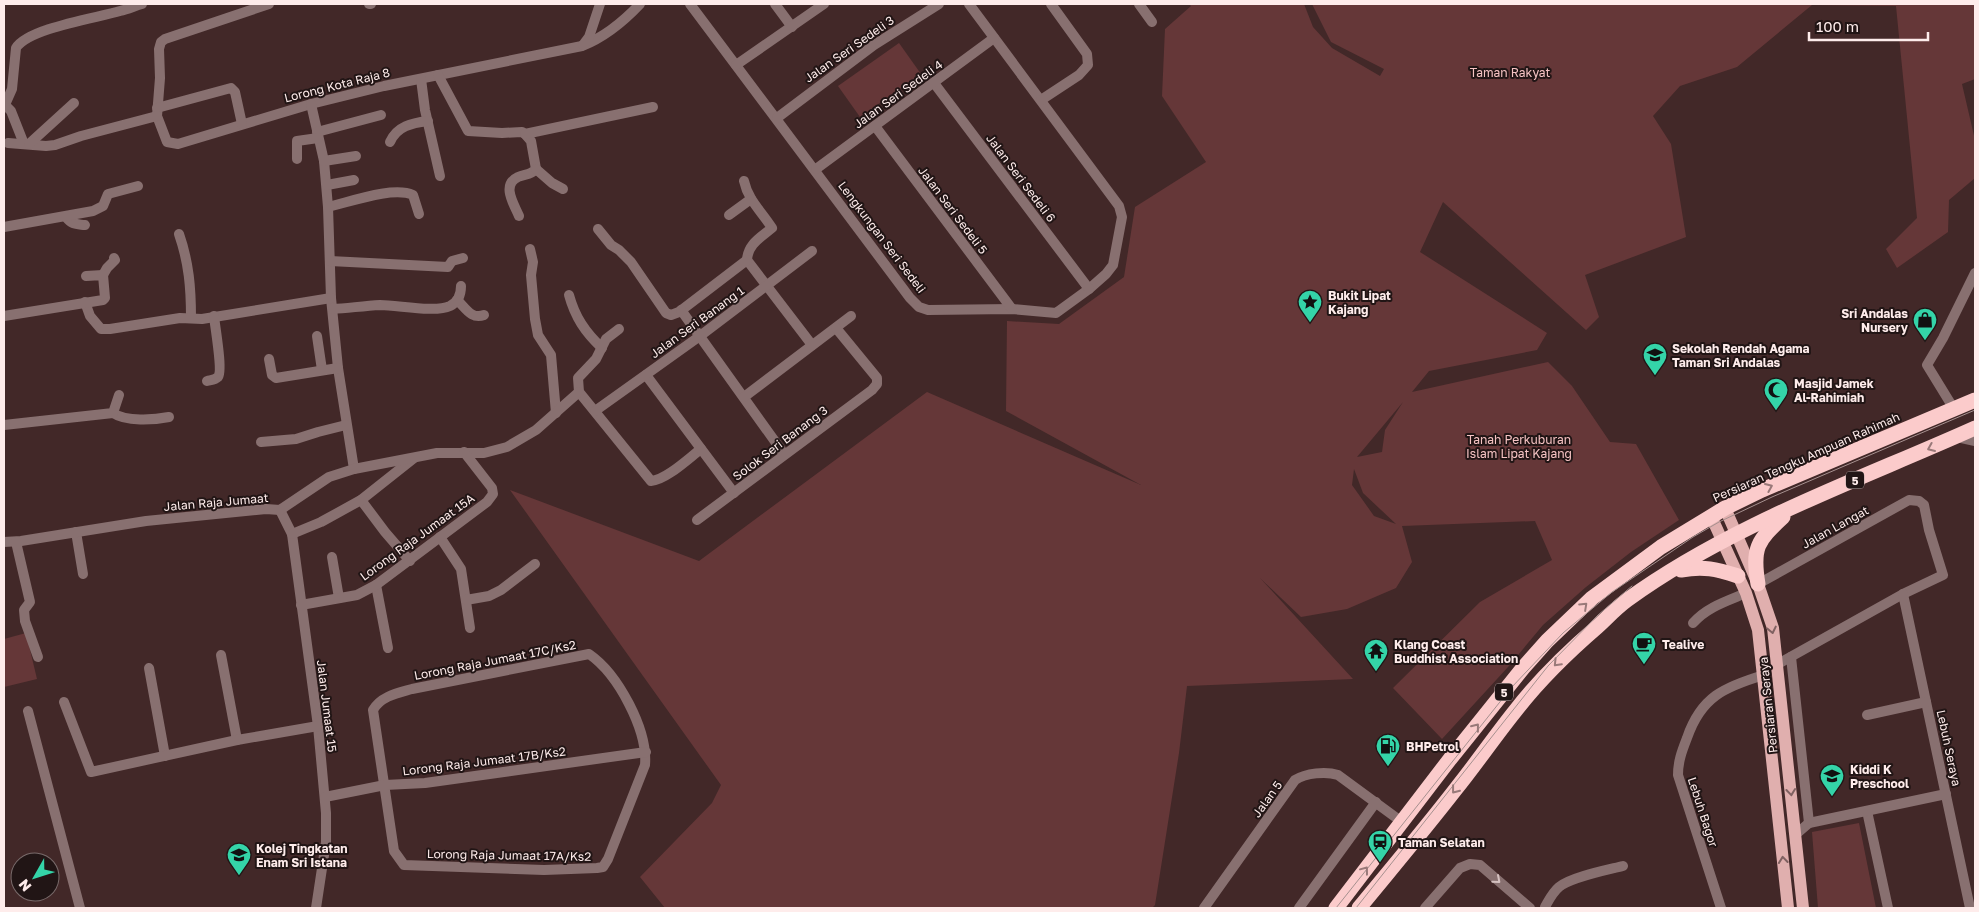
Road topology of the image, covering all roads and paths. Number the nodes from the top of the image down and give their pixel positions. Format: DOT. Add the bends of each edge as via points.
graph roads {
  1 [pos="142,4"];
  2 [pos="270,4"];
  3 [pos="600,4"];
  4 [pos="640,4"];
  5 [pos="690,4"];
  6 [pos="775,4"];
  7 [pos="824,4"];
  8 [pos="939,4"];
  9 [pos="969,4"];
  10 [pos="1051,4"];
  11 [pos="1139,4"];
  12 [pos="1152,22"];
  13 [pos="792,27"];
  14 [pos="994,38"];
  15 [pos="582,46"];
  16 [pos="736,65"];
  17 [pos="438,75"];
  18 [pos="421,79"];
  19 [pos="934,83"];
  20 [pos="1041,100"];
  21 [pos="74,103"];
  22 [pos="311,104"];
  23 [pos="4,106"];
  24 [pos="653,107"];
  25 [pos="157,112"];
  26 [pos="381,116"];
  27 [pos="776,118"];
  28 [pos="428,121"];
  29 [pos="242,124"];
  30 [pos="874,126"];
  31 [pos="525,134"];
  32 [pos="317,135"];
  33 [pos="390,142"];
  34 [pos="8,143"];
  35 [pos="26,144"];
  36 [pos="356,156"];
  37 [pos="297,159"];
  38 [pos="324,161"];
  39 [pos="536,169"];
  40 [pos="816,169"];
  41 [pos="440,176"];
  42 [pos="354,180"];
  43 [pos="744,181"];
  44 [pos="327,184"];
  45 [pos="138,186"];
  46 [pos="563,189"];
  47 [pos="751,199"];
  48 [pos="328,207"];
  49 [pos="419,214"];
  50 [pos="729,215"];
  51 [pos="519,216"];
  52 [pos="66,217"];
  53 [pos="86,225"];
  54 [pos="4,227"];
  55 [pos="598,230"];
  56 [pos="179,234"];
  57 [pos="530,249"];
  58 [pos="812,251"];
  59 [pos="114,258"];
  60 [pos="463,258"];
  61 [pos="747,260"];
  62 [pos="330,261"];
  63 [pos="1975,273"];
  64 [pos="104,275"];
  65 [pos="86,276"];
  66 [pos="461,286"];
  67 [pos="766,286"];
  68 [pos="1089,289"];
  69 [pos="569,295"];
  70 [pos="457,300"];
  71 [pos="85,302"];
  72 [pos="332,304"];
  73 [pos="1012,309"];
  74 [pos="681,310"];
  75 [pos="4,316"];
  76 [pos="214,316"];
  77 [pos="484,316"];
  78 [pos="851,316"];
  79 [pos="191,318"];
  80 [pos="836,328"];
  81 [pos="619,329"];
  82 [pos="317,336"];
  83 [pos="700,336"];
  84 [pos="812,345"];
  85 [pos="602,348"];
  86 [pos="269,359"];
  87 [pos="330,369"];
  88 [pos="646,375"];
  89 [pos="207,381"];
  90 [pos="579,392"];
  91 [pos="119,394"];
  92 [pos="744,397"];
  93 [pos="1975,400"];
  94 [pos="1954,409"];
  95 [pos="595,411"];
  96 [pos="113,413"];
  97 [pos="556,413"];
  98 [pos="169,417"];
  99 [pos="4,425"];
  100 [pos="1975,428"];
  101 [pos="344,429"];
  102 [pos="1956,437"];
  103 [pos="1975,441"];
  104 [pos="260,442"];
  105 [pos="701,449"];
  106 [pos="464,452"];
  107 [pos="784,454"];
  108 [pos="414,458"];
  109 [pos="354,469"];
  110 [pos="734,493"];
  111 [pos="362,500"];
  112 [pos="1795,506"];
  113 [pos="1725,508"];
  114 [pos="280,510"];
  115 [pos="1711,516"];
  116 [pos="697,520"];
  117 [pos="76,532"];
  118 [pos="292,534"];
  119 [pos="1736,535"];
  120 [pos="440,537"];
  121 [pos="4,542"];
  122 [pos="16,542"];
  123 [pos="1722,543"];
  124 [pos="332,557"];
  125 [pos="410,561"];
  126 [pos="534,564"];
  127 [pos="1664,573"];
  128 [pos="83,574"];
  129 [pos="1738,576"];
  130 [pos="376,585"];
  131 [pos="1752,588"];
  132 [pos="1903,594"];
  133 [pos="339,598"];
  134 [pos="466,600"];
  135 [pos="301,605"];
  136 [pos="1693,623"];
  137 [pos="470,628"];
  138 [pos="388,648"];
  139 [pos="221,655"];
  140 [pos="38,657"];
  141 [pos="1791,657"];
  142 [pos="1778,664"];
  143 [pos="150,668"];
  144 [pos="1764,675"];
  145 [pos="64,702"];
  146 [pos="1926,702"];
  147 [pos="28,711"];
  148 [pos="1867,715"];
  149 [pos="318,726"];
  150 [pos="237,740"];
  151 [pos="1785,745"];
  152 [pos="1771,746"];
  153 [pos="646,752"];
  154 [pos="165,756"];
  155 [pos="385,785"];
  156 [pos="1946,794"];
  157 [pos="325,798"];
  158 [pos="1376,802"];
  159 [pos="1867,811"];
  160 [pos="1793,816"];
  161 [pos="1402,822"];
  162 [pos="1809,823"];
  163 [pos="1795,834"];
  164 [pos="1623,866"];
  165 [pos="80,908"];
  166 [pos="316,908"];
  167 [pos="1204,908"];
  168 [pos="1299,908"];
  169 [pos="1336,908"];
  170 [pos="1359,908"];
  171 [pos="1425,908"];
  172 [pos="1530,908"];
  173 [pos="1545,908"];
  174 [pos="1721,908"];
  175 [pos="1788,908"];
  176 [pos="1803,908"];
  177 [pos="1888,908"];
  178 [pos="1970,908"];
  1 -- 23 [label="street" via="73,22 19,43 12,89"];
  2 -- 25 [label="street, Lorong Kota Raja 8" via="161,42"];
  3 -- 15 [label="street" via="589,37"];
  4 -- 15 [label="street, Lorong Kota Raja 8" via="615,28"];
  5 -- 16 [label="street, Lengkungan Seri Sedeli"];
  6 -- 13 [label="street"];
  7 -- 13 [label="street"];
  8 -- 27 [label="street, Jalan Seri Sedeli 3" via="868,50"];
  9 -- 14 [label="street, Lengkungan Seri Sedeli"];
  10 -- 20 [label="street" via="1087,54 1088,65 1079,75"];
  11 -- 12 [label="street"];
  13 -- 16 [label="street"];
  14 -- 19 [label="street, Jalan Seri Sedeli 4"];
  14 -- 20 [label="street, Lengkungan Seri Sedeli"];
  15 -- 17 [label="street, Lorong Kota Raja 8"];
  16 -- 27 [label="street, Lengkungan Seri Sedeli"];
  17 -- 18 [label="street, Lorong Kota Raja 8"];
  17 -- 31 [label="street" via="468,131"];
  18 -- 22 [label="street, Lorong Kota Raja 8"];
  18 -- 28 [label="street"];
  19 -- 30 [label="street, Jalan Seri Sedeli 4"];
  19 -- 68 [label="street, Jalan Seri Sedeli 6"];
  20 -- 68 [label="street, Lengkungan Seri Sedeli" via="1119,206 1122,217 1113,265"];
  21 -- 35 [label="street"];
  22 -- 29 [label="street, Lorong Kota Raja 8"];
  22 -- 32 [label="street"];
  23 -- 35 [label="street" via="11,111"];
  24 -- 31 [label="street"];
  25 -- 29 [label="street, Lorong Kota Raja 8" via="167,142 174,145"];
  25 -- 29 [label="street" via="231,88 235,92"];
  25 -- 35 [label="street" via="55,145"];
  26 -- 32 [label="street"];
  27 -- 40 [label="street, Lengkungan Seri Sedeli"];
  28 -- 33 [label="street" via="403,128 392,136"];
  28 -- 41 [label="street"];
  30 -- 40 [label="street, Jalan Seri Sedeli 4"];
  30 -- 73 [label="street, Jalan Seri Sedeli 5"];
  31 -- 39 [label="street" via="531,141"];
  32 -- 37 [label="street" via="297,141"];
  32 -- 38 [label="street"];
  34 -- 35 [label="street"];
  36 -- 38 [label="street"];
  38 -- 44 [label="street"];
  39 -- 46 [label="street" via="552,184"];
  39 -- 51 [label="street" via="510,184 509,190"];
  40 -- 73 [label="street, Lengkungan Seri Sedeli" via="869,244 910,298 920,306 928,310"];
  42 -- 44 [label="street"];
  43 -- 47 [label="street"];
  44 -- 48 [label="street"];
  45 -- 52 [label="street" via="108,194 98,209"];
  47 -- 50 [label="street"];
  47 -- 61 [label="street" via="772,228 751,245"];
  48 -- 49 [label="street" via="406,192 413,195"];
  48 -- 62 [label="street"];
  52 -- 53 [label="street" via="70,223"];
  52 -- 54 [label="street"];
  55 -- 74 [label="street" via="631,262 666,313 671,315"];
  56 -- 79 [label="street" via="189,272"];
  57 -- 97 [label="street" via="535,319 538,334 551,355"];
  58 -- 67 [label="street, Jalan Seri Banang 1"];
  59 -- 64 [label="street"];
  60 -- 62 [label="street" via="452,261 448,267"];
  61 -- 67 [label="street"];
  61 -- 74 [label="street"];
  62 -- 72 [label="street"];
  63 -- 94 [label="street" via="1927,365"];
  64 -- 65 [label="street"];
  64 -- 71 [label="street" via="104,298"];
  66 -- 70 [label="street"];
  67 -- 83 [label="street, Jalan Seri Banang 1"];
  67 -- 84 [label="street"];
  68 -- 73 [label="street, Lengkungan Seri Sedeli" via="1056,313"];
  69 -- 85 [label="street" via="585,331"];
  70 -- 72 [label="street" via="441,308"];
  70 -- 77 [label="street" via="470,314"];
  71 -- 75 [label="street"];
  71 -- 79 [label="street" via="90,316 101,328"];
  72 -- 76 [label="street"];
  72 -- 87 [label="street"];
  74 -- 83 [label="street"];
  76 -- 79 [label="street"];
  76 -- 89 [label="street" via="220,372 214,380"];
  78 -- 80 [label="street"];
  80 -- 84 [label="street"];
  80 -- 107 [label="street, Solok Seri Banang 3" via="877,378 877,384"];
  81 -- 85 [label="street" via="606,339"];
  82 -- 87 [label="street"];
  83 -- 88 [label="street, Jalan Seri Banang 1"];
  83 -- 92 [label="street"];
  84 -- 92 [label="street"];
  85 -- 90 [label="street" via="578,378"];
  86 -- 87 [label="street" via="272,375 276,378"];
  87 -- 101 [label="street"];
  88 -- 95 [label="street, Jalan Seri Banang 1"];
  88 -- 105 [label="street"];
  90 -- 95 [label="street"];
  90 -- 97 [label="street, Jalan Raja Jumaat"];
  91 -- 96 [label="street"];
  92 -- 107 [label="street"];
  93 -- 94 [label="highway, Persiaran Tengku Ampuan Rahimah / 5"];
  113 -- 94 [label="highway, Persiaran Tengku Ampuan Rahimah / 5, one-way"];
  95 -- 105 [label="street" via="652,481 672,471"];
  96 -- 98 [label="street" via="124,419"];
  96 -- 99 [label="street"];
  97 -- 106 [label="street, Jalan Raja Jumaat" via="507,448 484,453"];
  100 -- 102 [label="highway, 5"];
  101 -- 104 [label="street" via="296,440"];
  101 -- 109 [label="street"];
  102 -- 103 [label="street"];
  102 -- 112 [label="highway, 5, one-way"];
  105 -- 110 [label="street"];
  106 -- 108 [label="street, Jalan Raja Jumaat"];
  106 -- 120 [label="street, Lorong Raja Jumaat 15A" via="493,494"];
  107 -- 110 [label="street, Solok Seri Banang 3"];
  108 -- 109 [label="street, Jalan Raja Jumaat"];
  108 -- 111 [label="street"];
  109 -- 114 [label="street, Jalan Raja Jumaat" via="329,477"];
  110 -- 116 [label="street, Solok Seri Banang 3"];
  111 -- 118 [label="street"];
  111 -- 125 [label="street"];
  112 -- 119 [label="highway, 5"];
  112 -- 131 [label="highway" via="1760,540"];
  113 -- 115 [label="highway, Persiaran Tengku Ampuan Rahimah / 5"];
  113 -- 119 [label="main road, Persiaran Seraya"];
  114 -- 117 [label="street, Jalan Raja Jumaat" via="155,520"];
  114 -- 118 [label="street, Jalan Jumaat 15"];
  115 -- 123 [label="main road, Persiaran Seraya"];
  161 -- 115 [label="highway, Persiaran Tengku Ampuan Rahimah / 5, one-way" via="1547,641 1623,574"];
  117 -- 122 [label="street, Jalan Raja Jumaat"];
  117 -- 128 [label="street"];
  118 -- 135 [label="street, Jalan Jumaat 15"];
  119 -- 123 [label="highway, 5"];
  119 -- 131 [label="main road, Persiaran Seraya"];
  120 -- 125 [label="street, Lorong Raja Jumaat 15A"];
  120 -- 134 [label="street" via="460,569"];
  121 -- 122 [label="street, Jalan Raja Jumaat"];
  122 -- 140 [label="street" via="30,602 24,610 25,621"];
  123 -- 127 [label="highway, 5"];
  123 -- 129 [label="main road, Persiaran Seraya"];
  124 -- 133 [label="street"];
  125 -- 130 [label="street, Lorong Raja Jumaat 15A"];
  126 -- 134 [label="street" via="501,590"];
  127 -- 129 [label="highway" via="1700,566"];
  127 -- 170 [label="highway, 5, one-way" via="1627,600 1537,684"];
  129 -- 131 [label="main road, Persiaran Seraya"];
  130 -- 133 [label="street, Lorong Raja Jumaat 15A"];
  130 -- 138 [label="street"];
  131 -- 132 [label="street, Jalan Langat" via="1909,500 1919,501 1924,505 1943,575"];
  131 -- 136 [label="street, Jalan Langat" via="1717,604"];
  131 -- 142 [label="main road, Persiaran Seraya, one-way" via="1773,628"];
  131 -- 144 [label="main road, Persiaran Seraya"];
  132 -- 141 [label="street"];
  132 -- 146 [label="street, Lebuh Seraya"];
  133 -- 135 [label="street, Lorong Raja Jumaat 15A"];
  134 -- 137 [label="street"];
  135 -- 149 [label="street, Jalan Jumaat 15"];
  139 -- 150 [label="street"];
  141 -- 142 [label="street"];
  141 -- 162 [label="street"];
  142 -- 151 [label="main road, Persiaran Seraya"];
  143 -- 154 [label="street"];
  144 -- 152 [label="main road, Persiaran Seraya"];
  144 -- 174 [label="street, Lebuh Bagor" via="1733,686 1706,702 1697,714 1678,761 1678,775"];
  145 -- 154 [label="street" via="91,772"];
  146 -- 148 [label="street"];
  146 -- 156 [label="street, Lebuh Seraya"];
  147 -- 165 [label="street"];
  149 -- 150 [label="street"];
  149 -- 157 [label="street, Jalan Jumaat 15"];
  150 -- 154 [label="street"];
  151 -- 152 [label="main road"];
  151 -- 160 [label="main road, Persiaran Seraya, one-way"];
  175 -- 152 [label="main road, Persiaran Seraya, one-way"];
  153 -- 155 [label="street, Lorong Raja Jumaat 17B/Ks2"];
  153 -- 155 [label="street, Lorong Raja Jumaat 17A/Ks2" via="645,765 608,859 603,867 597,868 544,870 404,864 394,851"];
  153 -- 155 [label="street, Lorong Raja Jumaat 17C/Ks2" via="638,721 628,701 601,664 589,654 412,689 377,703 373,710"];
  155 -- 157 [label="street, Lorong Raja Jumaat 17B/Ks2"];
  156 -- 159 [label="street"];
  156 -- 178 [label="street, Lebuh Seraya"];
  157 -- 166 [label="street, Jalan Jumaat 15" via="326,842"];
  158 -- 161 [label="street, Jalan 5"];
  158 -- 167 [label="street, Jalan 5" via="1333,773 1295,780"];
  158 -- 168 [label="street"];
  159 -- 162 [label="street"];
  159 -- 177 [label="street"];
  160 -- 162 [label="street"];
  160 -- 163 [label="main road, Persiaran Seraya"];
  169 -- 161 [label="highway, Persiaran Tengku Ampuan Rahimah / 5, one-way"];
  162 -- 163 [label="street"];
  163 -- 176 [label="main road, Persiaran Seraya"];
  164 -- 173 [label="street" via="1569,881 1552,893"];
  171 -- 172 [label="street, one-way" via="1460,868 1470,864 1480,865"];
}
